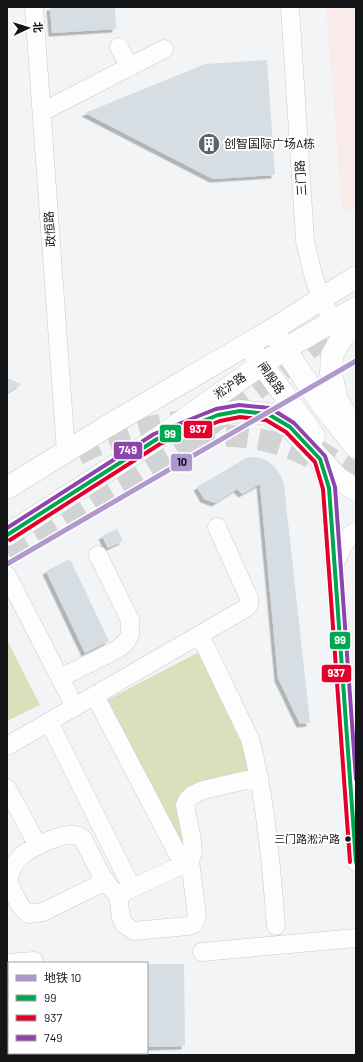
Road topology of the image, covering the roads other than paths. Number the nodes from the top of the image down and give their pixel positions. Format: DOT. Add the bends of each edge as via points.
graph roads {
  1 [pos="34,7"];
  2 [pos="290,7"];
  3 [pos="119,47"];
  4 [pos="164,49"];
  5 [pos="130,66"];
  6 [pos="42,112"];
  7 [pos="356,277"];
  8 [pos="321,299"];
  9 [pos="356,308"];
  10 [pos="333,321"];
  11 [pos="356,326"];
  12 [pos="272,330"];
  13 [pos="247,345"];
  14 [pos="285,348"];
  15 [pos="262,364"];
  16 [pos="297,415"];
  17 [pos="356,432"];
  18 [pos="157,439"];
  19 [pos="356,447"];
  20 [pos="66,452"];
  21 [pos="320,459"];
  22 [pos="356,486"];
  23 [pos="7,488"];
  24 [pos="356,490"];
  25 [pos="217,527"];
  26 [pos="356,531"];
  27 [pos="7,535"];
  28 [pos="98,555"];
  29 [pos="334,566"];
  30 [pos="7,575"];
  31 [pos="200,635"];
  32 [pos="60,678"];
  33 [pos="95,696"];
  34 [pos="75,707"];
  35 [pos="49,722"];
  36 [pos="7,746"];
  37 [pos="259,777"];
  38 [pos="7,788"];
  39 [pos="38,846"];
  40 [pos="356,862"];
  41 [pos="186,863"];
  42 [pos="106,881"];
  43 [pos="125,891"];
  44 [pos="276,926"];
  45 [pos="356,938"];
  46 [pos="202,952"];
  47 [pos="34,961"];
  48 [pos="20,962"];
  1 -- 6 [label="street, 政恒路"];
  2 -- 8 [label="street, 三门路" via="305,240"];
  3 -- 5 [label="street"];
  4 -- 5 [label="street"];
  5 -- 6 [label="street"];
  6 -- 20 [label="street, 政恒路"];
  7 -- 8 [label="main road"];
  8 -- 10 [label="street, 三门路"];
  8 -- 12 [label="main road"];
  9 -- 10 [label="main road, 淞沪路"];
  10 -- 14 [label="main road, 淞沪路"];
  11 -- 17 [label="main road" via="343,336 332,355 331,373 337,400"];
  12 -- 13 [label="main road"];
  12 -- 14 [label="main road"];
  13 -- 15 [label="main road, 闸殷路"];
  13 -- 20 [label="main road"];
  14 -- 15 [label="main road, 淞沪路"];
  14 -- 19 [label="main road" via="323,406"];
  15 -- 16 [label="main road, 闸殷路"];
  15 -- 18 [label="main road, 淞沪路"];
  16 -- 21 [label="street"];
  16 -- 22 [label="main road, 闸殷路"];
  18 -- 21 [label="main road" via="218,415 240,411 268,414 290,427"];
  18 -- 27 [label="main road, 淞沪路"];
  20 -- 23 [label="main road"];
  21 -- 24 [label="main road" via="338,478"];
  21 -- 29 [label="street" via="329,488"];
  25 -- 31 [label="street" via="249,598 249,604"];
  26 -- 29 [label="street" via="346,540"];
  28 -- 32 [label="street" via="130,620 130,635 118,649"];
  29 -- 40 [label="street"];
  30 -- 32 [label="street"];
  31 -- 33 [label="street"];
  31 -- 37 [label="street" via="250,739"];
  32 -- 34 [label="street"];
  33 -- 34 [label="street"];
  33 -- 41 [label="street"];
  34 -- 35 [label="street"];
  35 -- 36 [label="street"];
  35 -- 43 [label="street"];
  37 -- 41 [label="street" via="203,790 188,799 185,806 193,852"];
  37 -- 44 [label="street" via="268,836"];
  38 -- 39 [label="street"];
  39 -- 42 [label="street" via="68,835 77,835 84,839"];
  39 -- 42 [label="street" via="16,861 10,873 9,882 23,910 29,914 43,912"];
  41 -- 43 [label="street"];
  41 -- 43 [label="street" via="196,916 194,924 134,931 124,924 122,917"];
  42 -- 43 [label="street" via="114,892"];
  45 -- 46 [label="street"];
  47 -- 48 [label="street"];
}
